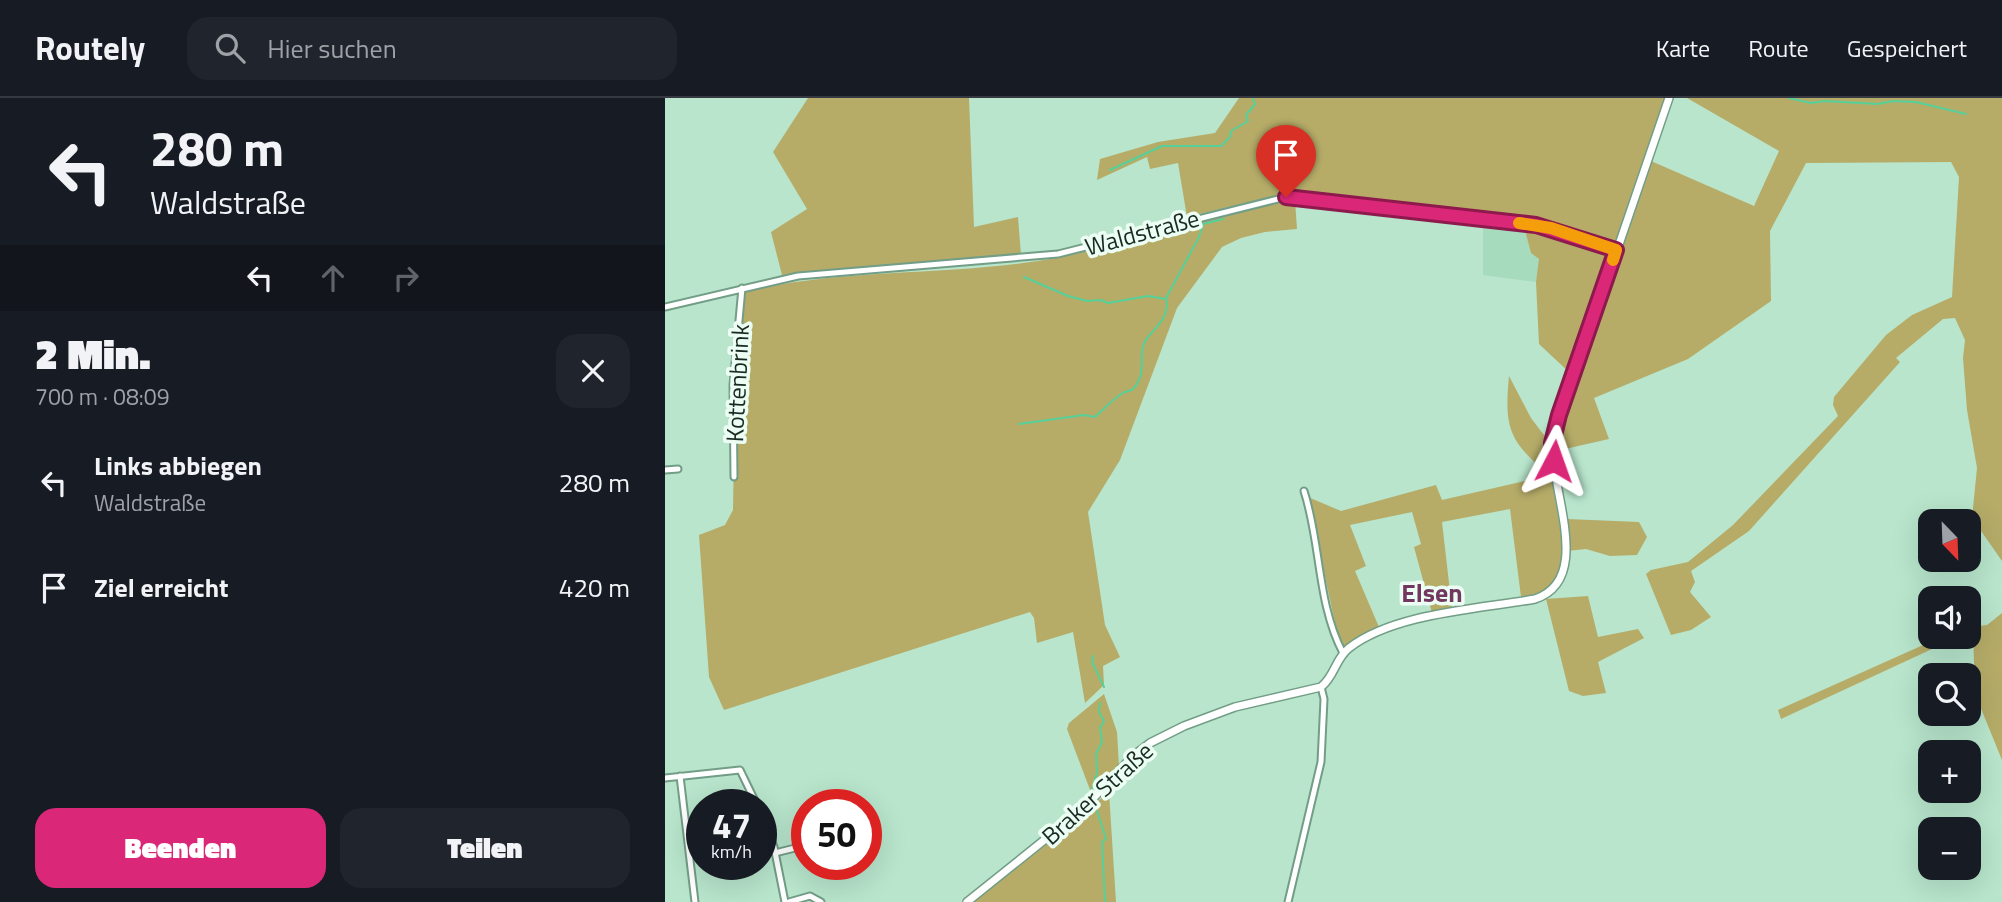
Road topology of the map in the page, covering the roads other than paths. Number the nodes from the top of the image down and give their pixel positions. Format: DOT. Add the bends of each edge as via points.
graph roads {
  1 [pos="1669,98"];
  2 [pos="1616,250"];
  3 [pos="742,288"];
  4 [pos="665,307"];
  5 [pos="678,469"];
  6 [pos="665,470"];
  7 [pos="734,477"];
  8 [pos="1304,491"];
  9 [pos="1343,653"];
  10 [pos="1321,687"];
  11 [pos="680,776"];
  12 [pos="665,778"];
  13 [pos="749,789"];
  14 [pos="777,861"];
  15 [pos="695,902"];
  16 [pos="787,902"];
  17 [pos="821,902"];
  18 [pos="967,902"];
  19 [pos="1288,902"];
  1 -- 2 [label="main road"];
  2 -- 3 [label="street, Waldstraße" via="1536,225 1286,197 1058,254 798,276"];
  2 -- 9 [label="main road" via="1552,443 1566,545 1555,586 1535,599 1404,624 1361,640"];
  3 -- 4 [label="street, Waldstraße"];
  3 -- 7 [label="street, Kottenbrink" via="733,385"];
  5 -- 6 [label="street"];
  8 -- 9 [label="street"];
  9 -- 10 [label="main road"];
  10 -- 18 [label="main road, Braker Straße" via="1235,707 1150,743 1083,809"];
  10 -- 19 [label="street" via="1321,762"];
  11 -- 12 [label="street"];
  11 -- 13 [label="street" via="740,770"];
  11 -- 15 [label="street"];
  14 -- 16 [label="street"];
  16 -- 17 [label="street" via="810,896"];
}
